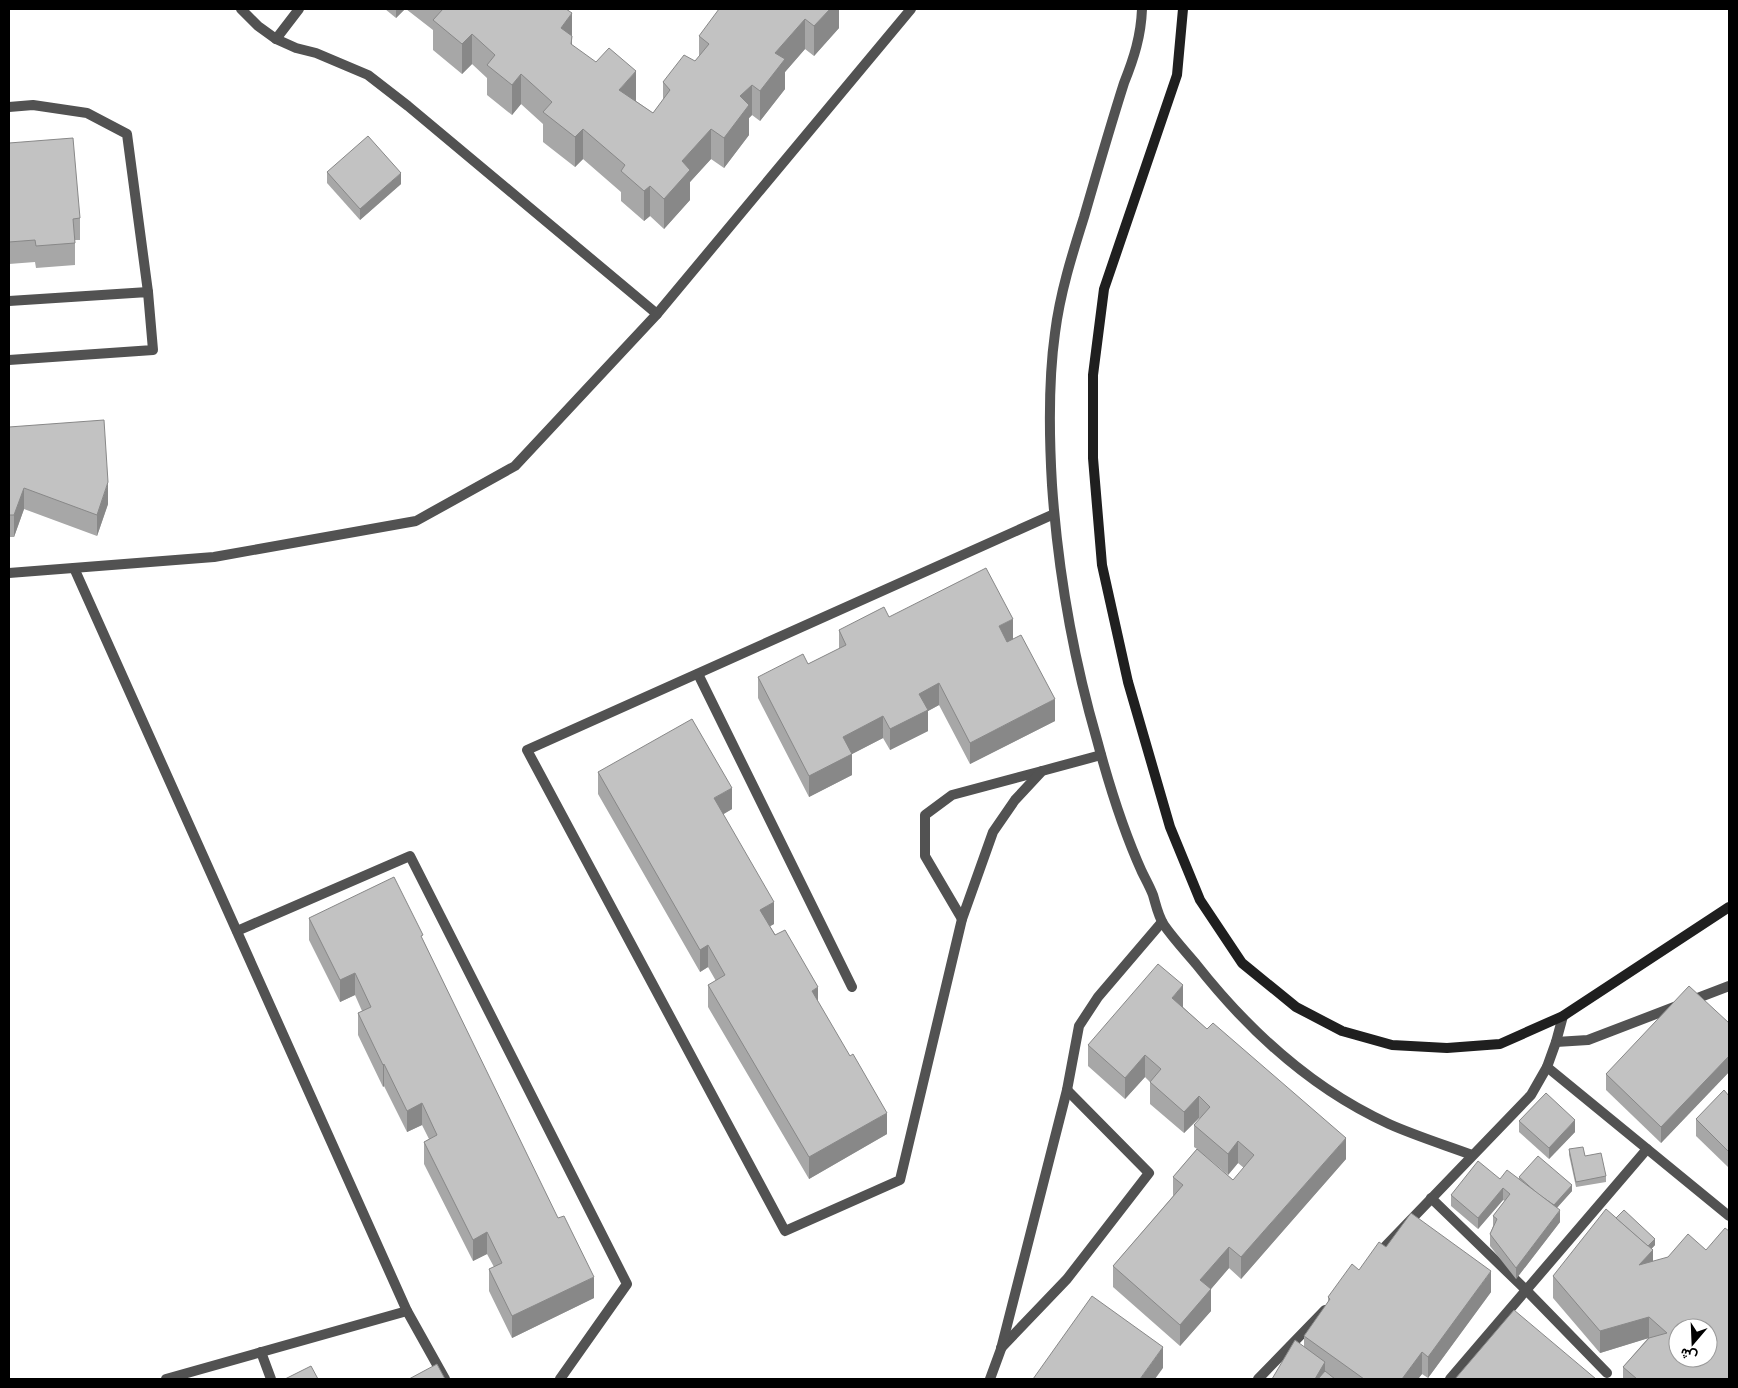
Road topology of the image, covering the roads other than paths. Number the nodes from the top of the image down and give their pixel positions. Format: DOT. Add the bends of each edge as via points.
graph roads {
  1 [pos="241,9"];
  2 [pos="299,9"];
  3 [pos="911,9"];
  4 [pos="1142,9"];
  5 [pos="1183,9"];
  6 [pos="276,39"];
  7 [pos="9,107"];
  8 [pos="148,292"];
  9 [pos="9,301"];
  10 [pos="657,314"];
  11 [pos="9,360"];
  12 [pos="1054,514"];
  13 [pos="74,568"];
  14 [pos="9,573"];
  15 [pos="698,674"];
  16 [pos="1101,755"];
  17 [pos="1042,771"];
  18 [pos="1729,906"];
  19 [pos="962,920"];
  20 [pos="1162,922"];
  21 [pos="236,931"];
  22 [pos="1729,986"];
  23 [pos="852,988"];
  24 [pos="1562,1016"];
  25 [pos="1556,1042"];
  26 [pos="1547,1067"];
  27 [pos="1068,1090"];
  28 [pos="1647,1149"];
  29 [pos="1472,1155"];
  30 [pos="1431,1198"];
  31 [pos="1729,1216"];
  32 [pos="1371,1261"];
  33 [pos="1526,1290"];
  34 [pos="1331,1302"];
  35 [pos="406,1311"];
  36 [pos="1000,1349"];
  37 [pos="261,1352"];
  38 [pos="1607,1373"];
  39 [pos="166,1379"];
  40 [pos="271,1379"];
  41 [pos="445,1379"];
  42 [pos="560,1379"];
  43 [pos="990,1379"];
  44 [pos="1258,1379"];
  45 [pos="1450,1379"];
  1 -- 6 [label="street"];
  2 -- 6 [label="street"];
  3 -- 10 [label="street"];
  4 -- 12 [label="street" via="1142,28 1135,57 1124,83 1063,287 1054,335 1049,421"];
  5 -- 24 [label="main road" via="1177,75 1104,289 1093,375 1093,458 1102,565 1128,682 1170,827 1200,900 1242,963 1296,1007 1342,1031 1392,1045 1447,1048 1500,1044"];
  6 -- 10 [label="street" via="368,76"];
  7 -- 8 [label="street" via="33,105 87,113 127,134"];
  8 -- 9 [label="street"];
  8 -- 11 [label="street" via="153,350"];
  10 -- 13 [label="street" via="515,466 416,521 214,557"];
  12 -- 15 [label="street"];
  12 -- 16 [label="street" via="1069,624"];
  13 -- 14 [label="street"];
  13 -- 21 [label="street"];
  15 -- 19 [label="street" via="527,750 785,1231 900,1180"];
  15 -- 23 [label="street"];
  16 -- 17 [label="street"];
  16 -- 20 [label="street" via="1131,847"];
  17 -- 19 [label="street" via="1015,800 993,832"];
  17 -- 19 [label="street" via="952,795 925,815 925,856"];
  18 -- 24 [label="main road"];
  20 -- 27 [label="street" via="1098,998 1079,1026"];
  20 -- 29 [label="street" via="1244,1020 1312,1078 1350,1104 1390,1124"];
  21 -- 35 [label="street"];
  21 -- 42 [label="street" via="410,856 626,1284"];
  22 -- 25 [label="street" via="1588,1040"];
  24 -- 25 [label="street"];
  25 -- 26 [label="street"];
  26 -- 28 [label="street"];
  26 -- 29 [label="street" via="1530,1095"];
  27 -- 36 [label="street"];
  27 -- 36 [label="street" via="1149,1173 1067,1279"];
  28 -- 31 [label="street"];
  28 -- 33 [label="street"];
  29 -- 30 [label="street"];
  30 -- 32 [label="street"];
  30 -- 33 [label="street"];
  33 -- 38 [label="street"];
  33 -- 45 [label="street"];
  34 -- 44 [label="street"];
  35 -- 37 [label="street"];
  35 -- 41 [label="street"];
  36 -- 43 [label="street"];
  37 -- 39 [label="street"];
  37 -- 40 [label="street"];
}
